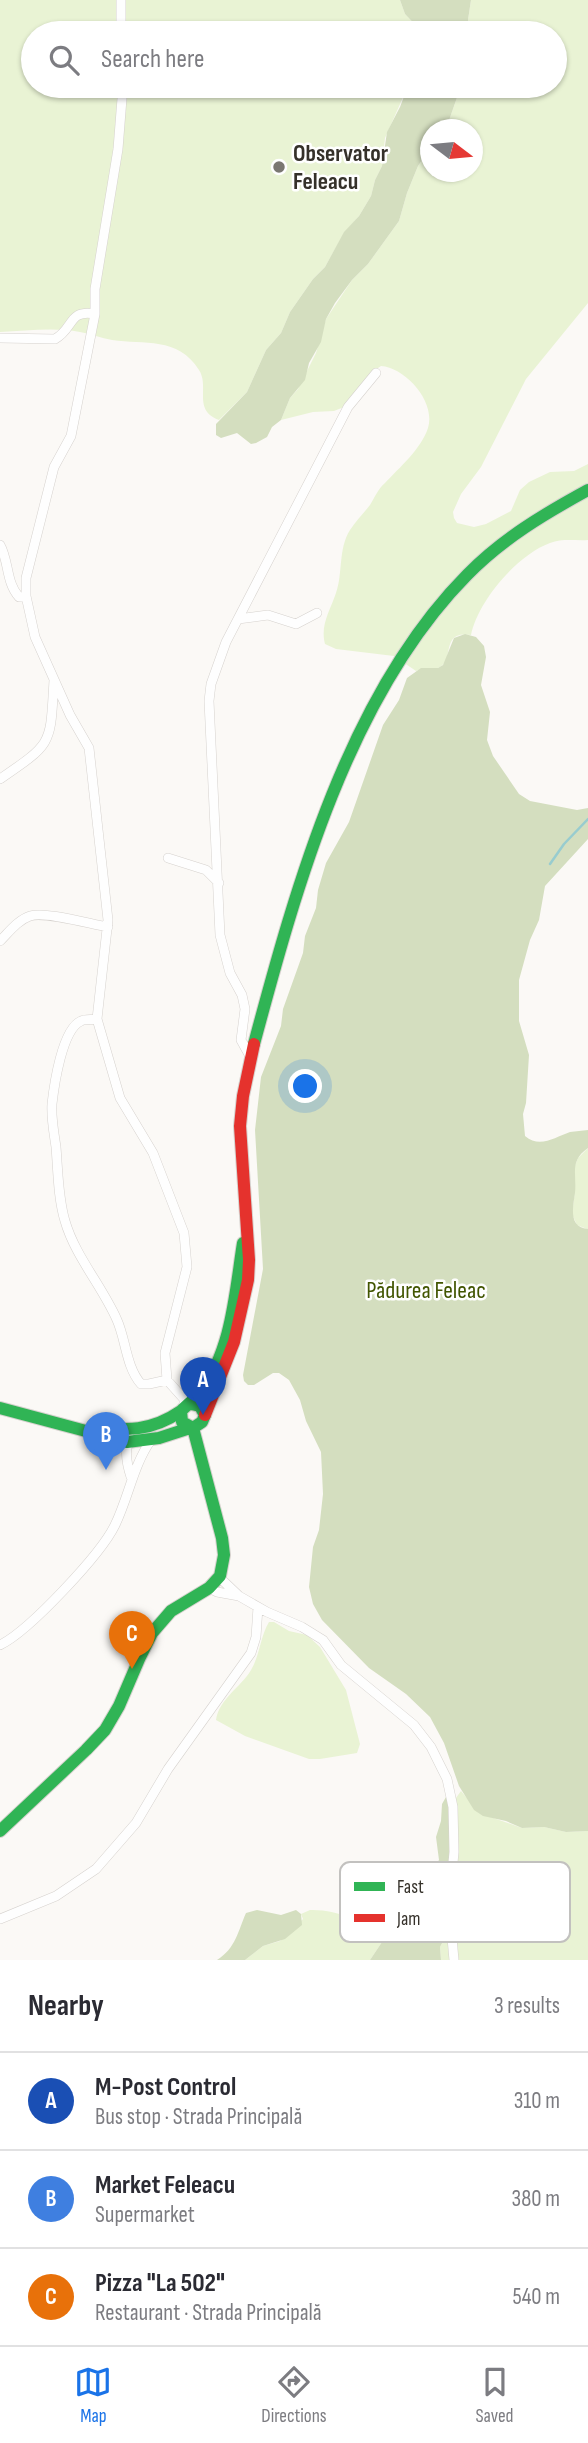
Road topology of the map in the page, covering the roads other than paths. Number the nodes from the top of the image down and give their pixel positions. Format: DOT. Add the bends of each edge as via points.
graph roads {
  1 [pos="121,0"];
  2 [pos="121,21"];
  3 [pos="121,98"];
  4 [pos="95,314"];
  5 [pos="0,338"];
  6 [pos="376,373"];
  7 [pos="588,490"];
  8 [pos="0,545"];
  9 [pos="26,596"];
  10 [pos="317,612"];
  11 [pos="238,619"];
  12 [pos="54,675"];
  13 [pos="0,779"];
  14 [pos="167,858"];
  15 [pos="219,883"];
  16 [pos="108,927"];
  17 [pos="0,941"];
  18 [pos="97,1019"];
  19 [pos="252,1059"];
  20 [pos="246,1232"];
  21 [pos="167,1380"];
  22 [pos="0,1401"];
  23 [pos="185,1407"];
  24 [pos="0,1408"];
  25 [pos="205,1415"];
  26 [pos="191,1428"];
  27 [pos="137,1430"];
  28 [pos="151,1440"];
  29 [pos="127,1442"];
  30 [pos="131,1477"];
  31 [pos="220,1578"];
  32 [pos="209,1588"];
  33 [pos="239,1596"];
  34 [pos="258,1607"];
  35 [pos="0,1645"];
  36 [pos="0,1831"];
  37 [pos="453,1862"];
  38 [pos="0,1919"];
  39 [pos="452,1942"];
  40 [pos="454,1960"];
  1 -- 2 [label="street"];
  3 -- 4 [label="street"];
  4 -- 5 [label="street" via="76,315 55,339"];
  4 -- 9 [label="street" via="71,436 54,467 26,578"];
  6 -- 11 [label="street" via="348,407"];
  7 -- 19 [label="main road" via="534,519 479,563 434,611 396,662 355,742 308,860"];
  8 -- 9 [label="street" via="12,589 19,597"];
  9 -- 12 [label="street" via="35,637"];
  10 -- 11 [label="street" via="296,624 268,615"];
  11 -- 15 [label="street" via="217,664 209,701"];
  12 -- 13 [label="street" via="46,743"];
  12 -- 16 [label="street" via="89,748"];
  14 -- 15 [label="street" via="206,870"];
  15 -- 19 [label="street" via="220,935 230,973 242,995 241,1040"];
  16 -- 17 [label="street" via="43,914 29,916"];
  16 -- 18 [label="street"];
  18 -- 21 [label="street" via="120,1098 153,1153 184,1233 187,1267 165,1353"];
  18 -- 21 [label="street" via="80,1021 73,1028 61,1057 52,1106 61,1205 76,1248 124,1335 132,1370 141,1384"];
  19 -- 20 [label="main road" via="240,1129"];
  20 -- 23 [label="main road" via="222,1347 207,1382"];
  20 -- 25 [label="main road" via="250,1265 237,1331"];
  21 -- 23 [label="street" via="184,1399"];
  22 -- 27 [label="main road" via="107,1428"];
  23 -- 25 [label="main road" via="200,1406"];
  23 -- 26 [label="main road" via="182,1422"];
  23 -- 27 [label="main road" via="157,1426"];
  24 -- 29 [label="main road"];
  25 -- 26 [label="main road" via="202,1423"];
  26 -- 28 [label="main road"];
  26 -- 31 [label="main road" via="221,1536 224,1559"];
  27 -- 29 [label="street"];
  28 -- 29 [label="main road"];
  28 -- 30 [label="street"];
  29 -- 30 [label="street"];
  30 -- 35 [label="street" via="114,1527 100,1548 33,1621"];
  31 -- 32 [label="main road"];
  31 -- 33 [label="street"];
  32 -- 33 [label="street"];
  32 -- 36 [label="main road" via="172,1611 153,1631 112,1720 89,1748"];
  33 -- 34 [label="street"];
  34 -- 37 [label="street" via="323,1640 341,1665 414,1725 431,1747 447,1779 453,1807"];
  34 -- 38 [label="street" via="251,1653 168,1769 136,1823 96,1869 56,1896"];
  39 -- 40 [label="street"];
}
